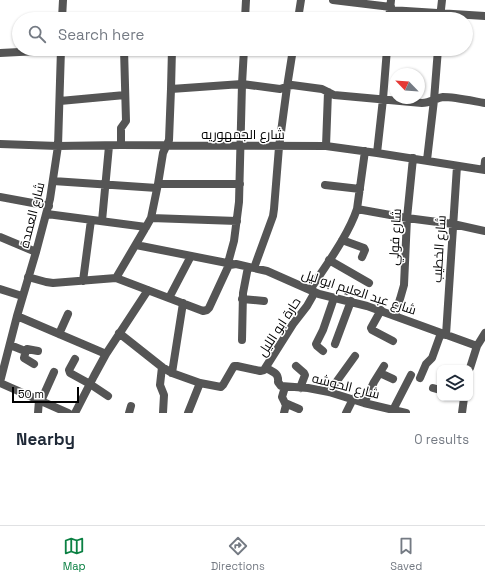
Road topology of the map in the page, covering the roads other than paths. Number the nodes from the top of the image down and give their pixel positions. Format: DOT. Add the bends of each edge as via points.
graph roads {
  1 [pos="63,0"];
  2 [pos="246,0"];
  3 [pos="301,0"];
  4 [pos="333,0"];
  5 [pos="442,0"];
  6 [pos="391,6"];
  7 [pos="62,12"];
  8 [pos="245,12"];
  9 [pos="299,12"];
  10 [pos="420,12"];
  11 [pos="440,12"];
  12 [pos="473,16"];
  13 [pos="485,16"];
  14 [pos="12,52"];
  15 [pos="0,53"];
  16 [pos="61,56"];
  17 [pos="124,56"];
  18 [pos="172,56"];
  19 [pos="244,56"];
  20 [pos="292,56"];
  21 [pos="386,56"];
  22 [pos="437,56"];
  23 [pos="242,84"];
  24 [pos="287,87"];
  25 [pos="171,88"];
  26 [pos="328,92"];
  27 [pos="125,95"];
  28 [pos="383,99"];
  29 [pos="434,100"];
  30 [pos="60,101"];
  31 [pos="485,102"];
  32 [pos="0,144"];
  33 [pos="121,145"];
  34 [pos="58,146"];
  35 [pos="109,146"];
  36 [pos="166,146"];
  37 [pos="240,146"];
  38 [pos="279,146"];
  39 [pos="326,146"];
  40 [pos="365,151"];
  41 [pos="377,153"];
  42 [pos="413,158"];
  43 [pos="427,160"];
  44 [pos="457,166"];
  45 [pos="485,167"];
  46 [pos="53,181"];
  47 [pos="240,184"];
  48 [pos="325,184"];
  49 [pos="105,185"];
  50 [pos="158,186"];
  51 [pos="360,189"];
  52 [pos="0,197"];
  53 [pos="49,206"];
  54 [pos="356,209"];
  55 [pos="47,214"];
  56 [pos="151,218"];
  57 [pos="407,218"];
  58 [pos="91,220"];
  59 [pos="237,220"];
  60 [pos="102,221"];
  61 [pos="453,224"];
  62 [pos="146,227"];
  63 [pos="485,231"];
  64 [pos="0,237"];
  65 [pos="342,240"];
  66 [pos="136,245"];
  67 [pos="36,252"];
  68 [pos="190,256"];
  69 [pos="362,257"];
  70 [pos="329,260"];
  71 [pos="230,264"];
  72 [pos="251,268"];
  73 [pos="28,277"];
  74 [pos="116,278"];
  75 [pos="83,281"];
  76 [pos="369,283"];
  77 [pos="0,289"];
  78 [pos="148,290"];
  79 [pos="312,291"];
  80 [pos="22,296"];
  81 [pos="169,298"];
  82 [pos="334,298"];
  83 [pos="242,299"];
  84 [pos="264,301"];
  85 [pos="352,301"];
  86 [pos="183,303"];
  87 [pos="381,310"];
  88 [pos="68,314"];
  89 [pos="395,315"];
  90 [pos="17,316"];
  91 [pos="119,333"];
  92 [pos="485,333"];
  93 [pos="59,334"];
  94 [pos="444,334"];
  95 [pos="242,340"];
  96 [pos="393,341"];
  97 [pos="335,344"];
  98 [pos="478,346"];
  99 [pos="6,349"];
  100 [pos="323,350"];
  101 [pos="25,351"];
  102 [pos="38,351"];
  103 [pos="106,354"];
  104 [pos="355,356"];
  105 [pos="75,358"];
  106 [pos="34,364"];
  107 [pos="471,365"];
  108 [pos="296,366"];
  109 [pos="162,367"];
  110 [pos="266,368"];
  111 [pos="54,372"];
  112 [pos="172,373"];
  113 [pos="411,375"];
  114 [pos="420,378"];
  115 [pos="393,379"];
  116 [pos="0,382"];
  117 [pos="200,383"];
  118 [pos="90,384"];
  119 [pos="285,387"];
  120 [pos="300,388"];
  121 [pos="329,392"];
  122 [pos="108,396"];
  123 [pos="40,400"];
  124 [pos="353,400"];
  125 [pos="464,401"];
  126 [pos="364,403"];
  127 [pos="285,404"];
  128 [pos="299,409"];
  129 [pos="391,411"];
  130 [pos="38,413"];
  131 [pos="68,413"];
  132 [pos="75,413"];
  133 [pos="163,413"];
  134 [pos="188,413"];
  135 [pos="284,413"];
  136 [pos="346,413"];
  137 [pos="406,413"];
  138 [pos="462,413"];
  1 -- 7 [label="street"];
  2 -- 8 [label="street"];
  3 -- 9 [label="street"];
  4 -- 6 [label="street"];
  5 -- 11 [label="street"];
  6 -- 10 [label="street"];
  12 -- 13 [label="street"];
  14 -- 15 [label="street"];
  16 -- 30 [label="street, شارع العمدة"];
  17 -- 27 [label="street"];
  18 -- 25 [label="street"];
  19 -- 23 [label="street"];
  20 -- 24 [label="street"];
  21 -- 28 [label="street"];
  22 -- 29 [label="street"];
  23 -- 24 [label="street"];
  23 -- 25 [label="street"];
  23 -- 37 [label="street"];
  24 -- 26 [label="street" via="292,85"];
  24 -- 38 [label="street"];
  25 -- 36 [label="street" via="169,140"];
  26 -- 28 [label="street" via="334,95"];
  26 -- 39 [label="street"];
  27 -- 30 [label="street"];
  27 -- 33 [label="street" via="126,121 121,128"];
  28 -- 29 [label="street" via="422,103"];
  28 -- 41 [label="street"];
  29 -- 31 [label="street" via="446,97"];
  29 -- 43 [label="street"];
  30 -- 34 [label="street, شارع العمدة"];
  32 -- 34 [label="street, شارع الجمهوريه"];
  33 -- 35 [label="street, شارع الجمهوريه"];
  33 -- 36 [label="street, شارع الجمهوريه"];
  34 -- 35 [label="street, شارع الجمهوريه"];
  34 -- 46 [label="street, شارع العمدة"];
  35 -- 49 [label="street"];
  36 -- 37 [label="street, شارع الجمهوريه"];
  36 -- 50 [label="street"];
  37 -- 38 [label="street, شارع الجمهوريه"];
  37 -- 47 [label="street"];
  38 -- 39 [label="street, شارع الجمهوريه"];
  38 -- 72 [label="street" via="273,216"];
  39 -- 40 [label="street, شارع الجمهوريه"];
  40 -- 41 [label="street, شارع الجمهوريه"];
  40 -- 51 [label="street, حارة ابو الليل"];
  41 -- 42 [label="street, شارع الجمهوريه"];
  42 -- 43 [label="street, شارع الجمهوريه"];
  42 -- 57 [label="street, شارع فولي"];
  43 -- 44 [label="street, شارع الجمهوريه"];
  44 -- 45 [label="street, شارع الجمهوريه"];
  44 -- 61 [label="street, شارع الخطيب"];
  46 -- 49 [label="street"];
  46 -- 53 [label="street, شارع العمدة"];
  47 -- 50 [label="street"];
  47 -- 59 [label="street"];
  48 -- 51 [label="street"];
  49 -- 50 [label="street"];
  49 -- 60 [label="street"];
  50 -- 56 [label="street"];
  51 -- 54 [label="street, حارة ابو الليل"];
  52 -- 53 [label="street"];
  53 -- 55 [label="street, شارع العمدة"];
  54 -- 57 [label="street"];
  54 -- 65 [label="street, حارة ابو الليل"];
  55 -- 58 [label="street"];
  55 -- 67 [label="street, شارع العمدة"];
  56 -- 59 [label="street"];
  56 -- 62 [label="street"];
  57 -- 61 [label="street"];
  57 -- 89 [label="street, شارع فولي" via="404,285"];
  58 -- 60 [label="street"];
  58 -- 75 [label="street"];
  59 -- 71 [label="street"];
  60 -- 62 [label="street"];
  61 -- 63 [label="street"];
  61 -- 94 [label="street, شارع الخطيب"];
  62 -- 66 [label="street"];
  64 -- 67 [label="street"];
  65 -- 69 [label="street" via="364,248"];
  65 -- 70 [label="street, حارة ابو الليل"];
  66 -- 68 [label="street, شارع عبد العليم ابو ليل"];
  66 -- 74 [label="street"];
  67 -- 73 [label="street, شارع العمدة"];
  68 -- 71 [label="street, شارع عبد العليم ابو ليل"];
  68 -- 81 [label="street"];
  70 -- 76 [label="street"];
  70 -- 79 [label="street, حارة ابو الليل"];
  71 -- 72 [label="street, شارع عبد العليم ابو ليل"];
  71 -- 86 [label="street" via="207,310 202,311"];
  72 -- 79 [label="street, شارع عبد العليم ابو ليل" via="273,274"];
  72 -- 83 [label="street"];
  73 -- 75 [label="street" via="53,283"];
  73 -- 80 [label="street, شارع العمدة"];
  74 -- 75 [label="street"];
  74 -- 78 [label="street"];
  77 -- 80 [label="street"];
  78 -- 81 [label="street"];
  78 -- 91 [label="street"];
  79 -- 82 [label="street, شارع عبد العليم ابو ليل"];
  79 -- 110 [label="street, حارة ابو الليل" via="307,306"];
  80 -- 90 [label="street, شارع العمدة"];
  81 -- 86 [label="street"];
  82 -- 85 [label="street, شارع عبد العليم ابو ليل"];
  82 -- 100 [label="street" via="316,344"];
  83 -- 84 [label="street"];
  83 -- 95 [label="street"];
  85 -- 87 [label="street, شارع عبد العليم ابو ليل"];
  85 -- 97 [label="street"];
  86 -- 112 [label="street"];
  87 -- 89 [label="street, شارع عبد العليم ابو ليل"];
  87 -- 96 [label="street" via="371,330"];
  88 -- 93 [label="street"];
  89 -- 94 [label="street, شارع عبد العليم ابو ليل"];
  90 -- 93 [label="street"];
  90 -- 99 [label="street, شارع العمدة"];
  91 -- 103 [label="street"];
  91 -- 109 [label="street, حارة ابو الليل"];
  92 -- 98 [label="street"];
  93 -- 103 [label="street"];
  94 -- 98 [label="street, شارع عبد العليم ابو ليل"];
  94 -- 114 [label="street, شارع الخطيب"];
  98 -- 107 [label="street"];
  99 -- 101 [label="street"];
  99 -- 116 [label="street, شارع العمدة"];
  101 -- 102 [label="street"];
  101 -- 106 [label="street" via="24,358"];
  103 -- 118 [label="street"];
  104 -- 121 [label="street"];
  105 -- 118 [label="street" via="70,372"];
  108 -- 120 [label="street" via="305,374"];
  109 -- 112 [label="street, حارة ابو الليل"];
  109 -- 133 [label="street" via="160,385 164,395"];
  110 -- 117 [label="street, حارة ابو الليل" via="260,371 236,366 221,387"];
  110 -- 119 [label="street" via="277,375 279,384"];
  111 -- 123 [label="street"];
  112 -- 117 [label="street, حارة ابو الليل"];
  113 -- 129 [label="street"];
  115 -- 126 [label="street" via="382,370"];
  116 -- 123 [label="street"];
  117 -- 134 [label="street"];
  118 -- 122 [label="street"];
  118 -- 132 [label="street"];
  119 -- 120 [label="street, شارع الحوشه"];
  119 -- 127 [label="street" via="282,397"];
  120 -- 121 [label="street, شارع الحوشه"];
  121 -- 124 [label="street, شارع الحوشه"];
  123 -- 130 [label="street"];
  123 -- 131 [label="street"];
  124 -- 126 [label="street, شارع الحوشه"];
  124 -- 136 [label="street"];
  125 -- 138 [label="street"];
  126 -- 129 [label="street, شارع الحوشه"];
  127 -- 128 [label="street"];
  127 -- 135 [label="street"];
  129 -- 137 [label="street, شارع الحوشه"];
}
